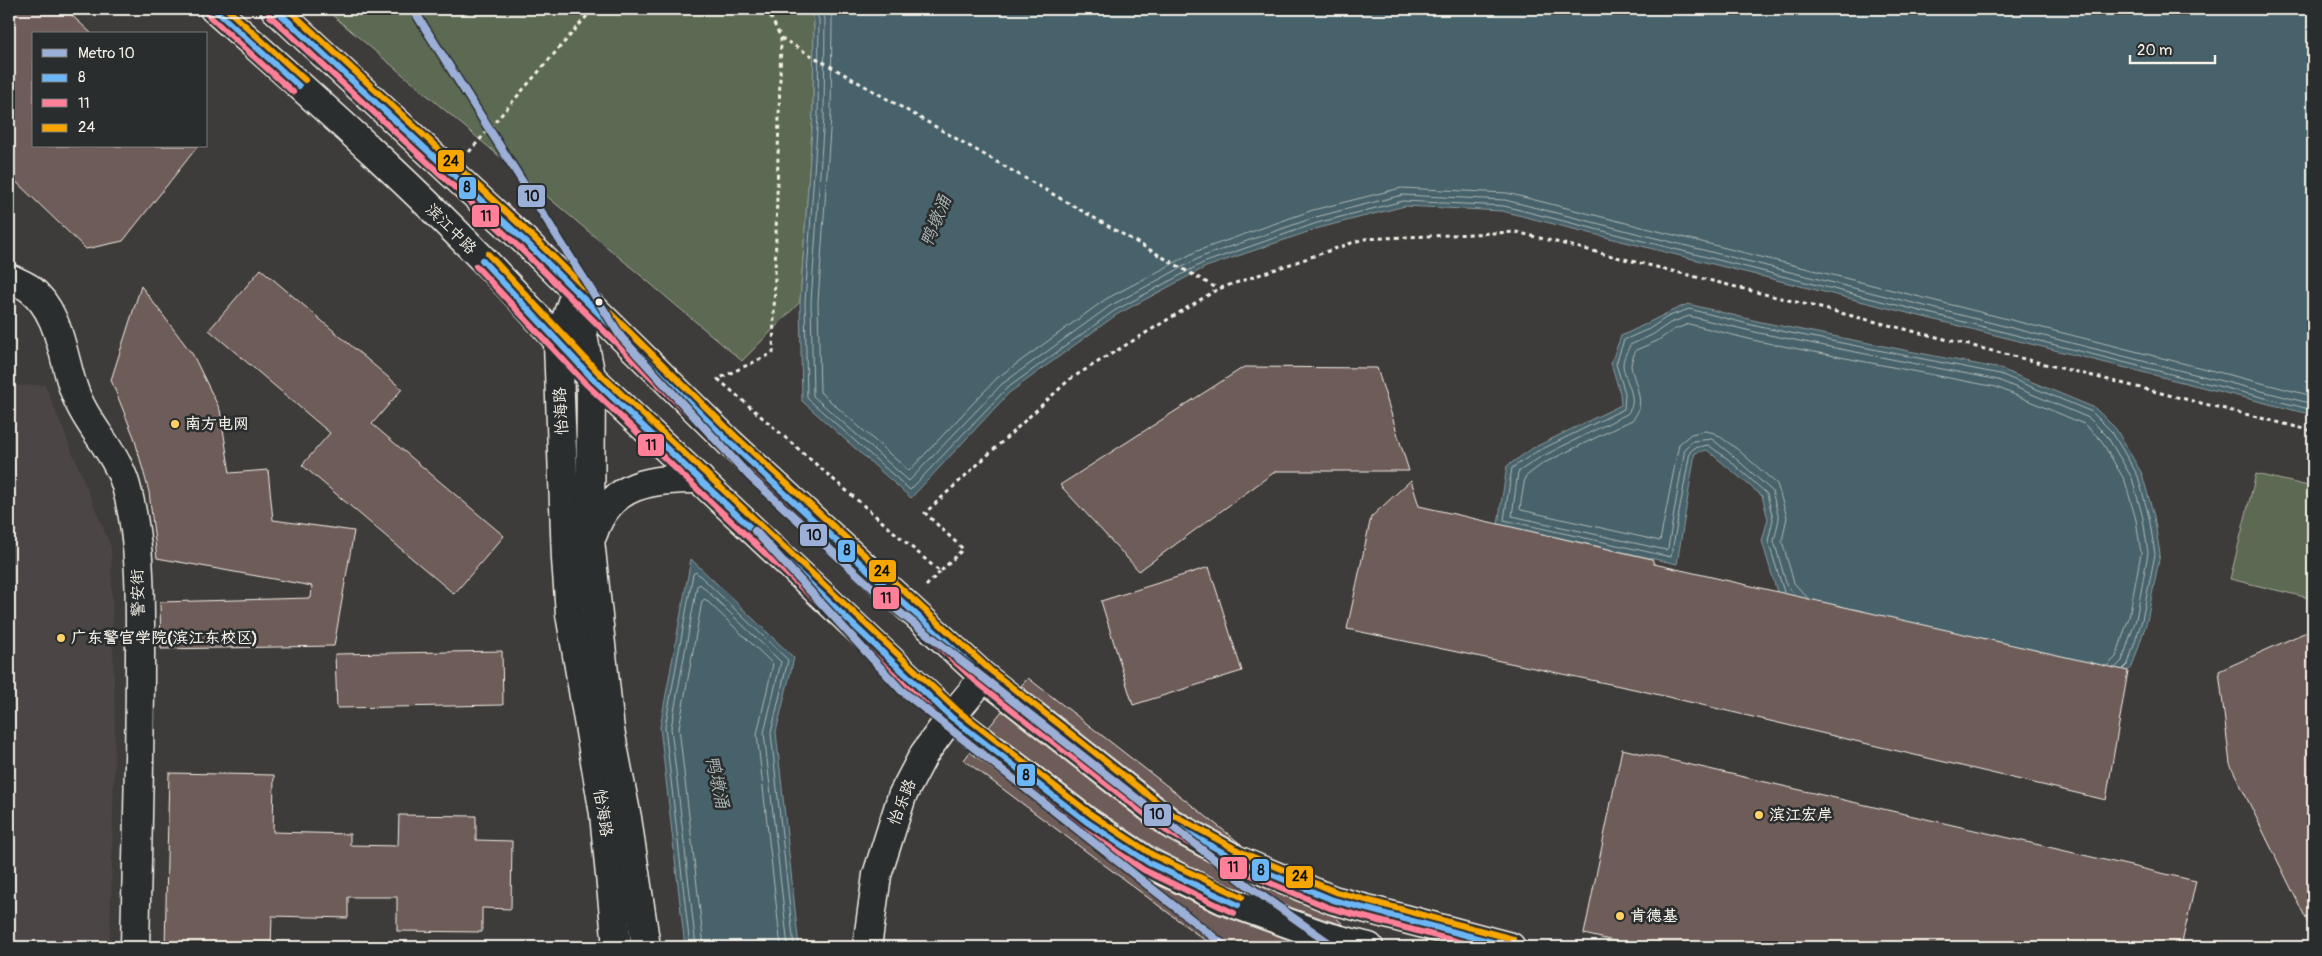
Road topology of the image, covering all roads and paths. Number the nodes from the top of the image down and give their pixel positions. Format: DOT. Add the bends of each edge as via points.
graph roads {
  1 [pos="214,9"];
  2 [pos="275,9"];
  3 [pos="593,9"];
  4 [pos="767,9"];
  5 [pos="781,38"];
  6 [pos="467,154"];
  7 [pos="9,278"];
  8 [pos="1218,289"];
  9 [pos="575,293"];
  10 [pos="558,343"];
  11 [pos="591,377"];
  12 [pos="2313,432"];
  13 [pos="700,479"];
  14 [pos="590,540"];
  15 [pos="984,677"];
  16 [pos="950,717"];
  17 [pos="135,947"];
  18 [pos="617,947"];
  19 [pos="646,947"];
  20 [pos="867,947"];
  21 [pos="1369,947"];
  22 [pos="1511,947"];
  1 -- 10 [label="main road, 滨江中路" via="428,206 525,304"];
  2 -- 9 [label="main road" via="527,243"];
  3 -- 6 [label="path"];
  4 -- 5 [label="path"];
  5 -- 8 [label="path"];
  5 -- 8 [label="path" via="773,353 718,379 940,572 963,549 925,513 1070,379"];
  7 -- 17 [label="main road, 警安街" via="29,288 46,305 56,327 74,391 115,460 126,486 133,522 138,568 140,675"];
  8 -- 12 [label="path" via="1363,239 1516,232"];
  9 -- 10 [label="main road, 怡海路"];
  9 -- 11 [label="main road, 怡海路"];
  9 -- 15 [label="main road" via="729,442"];
  10 -- 11 [label="main road, 滨江中路"];
  10 -- 18 [label="main road, 怡海路" via="570,614 604,814"];
  11 -- 13 [label="main road, 滨江中路"];
  11 -- 14 [label="main road, 怡海路"];
  13 -- 14 [label="main road" via="663,479 635,486 612,501 597,522"];
  13 -- 16 [label="main road, 滨江中路"];
  14 -- 19 [label="main road, 怡海路" via="610,730"];
  15 -- 16 [label="main road, 怡乐路"];
  15 -- 22 [label="main road" via="1170,823 1235,859 1333,900"];
  16 -- 20 [label="main road, 怡乐路" via="924,754 902,796 877,875"];
  16 -- 21 [label="main road, 滨江中路" via="1087,822 1149,863 1222,899 1321,935"];
}
